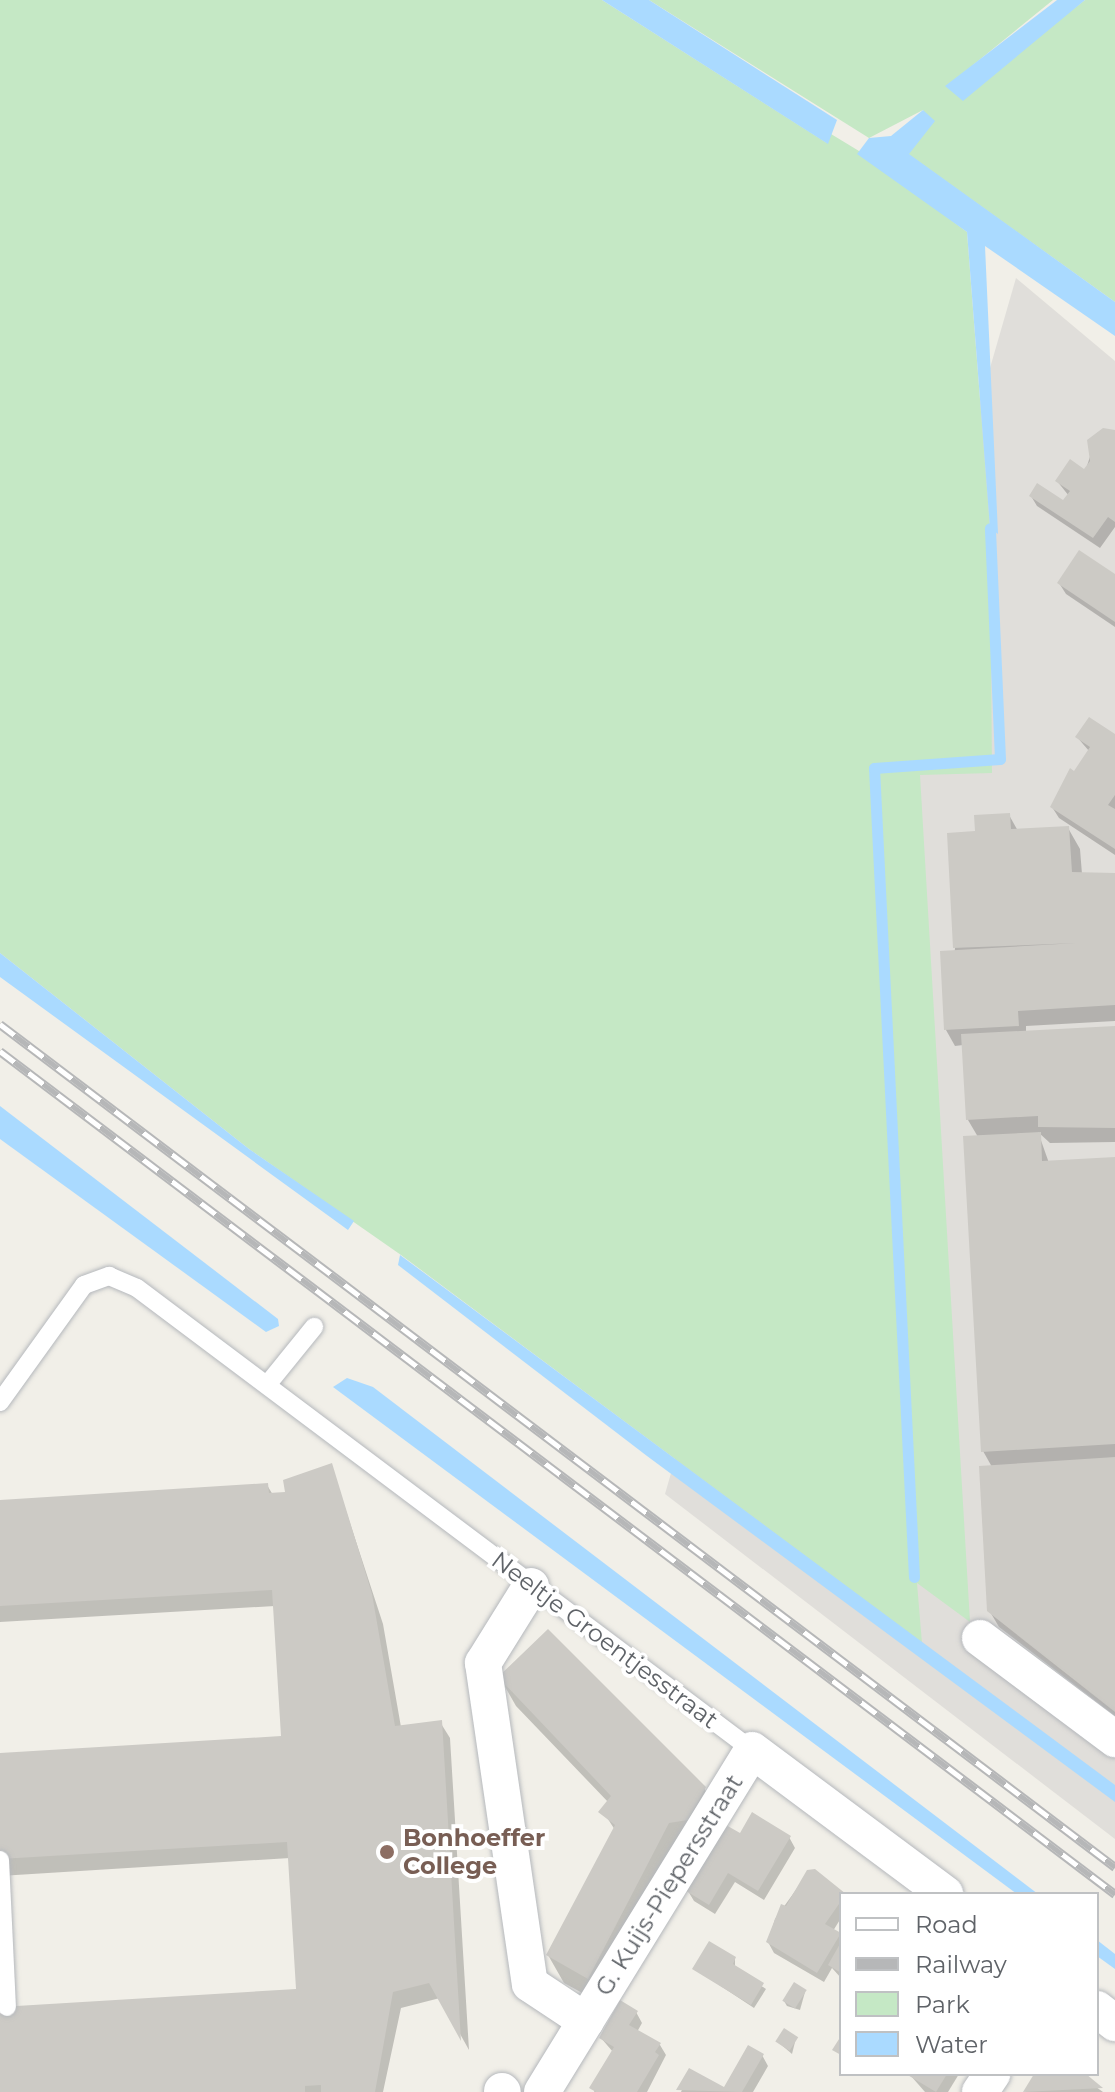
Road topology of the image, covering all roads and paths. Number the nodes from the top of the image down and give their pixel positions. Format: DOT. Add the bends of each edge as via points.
graph roads {
  1 [pos="314,1327"];
  2 [pos="267,1385"];
  3 [pos="0,1402"];
  4 [pos="531,1586"];
  5 [pos="980,1638"];
  6 [pos="1115,1739"];
  7 [pos="752,1750"];
  8 [pos="0,1860"];
  9 [pos="942,1892"];
  10 [pos="7,2007"];
  11 [pos="1099,2011"];
  12 [pos="586,2021"];
  13 [pos="1115,2023"];
  14 [pos="542,2092"];
  1 -- 2 [label="lane"];
  2 -- 3 [label="lane, Neeltje Groentjesstraat" via="137,1288 109,1276 84,1285"];
  2 -- 4 [label="lane, Neeltje Groentjesstraat"];
  4 -- 7 [label="lane, Neeltje Groentjesstraat"];
  4 -- 12 [label="street, G. Kuijs-Piepersstraat" via="483,1663 530,1984"];
  5 -- 6 [label="street"];
  7 -- 9 [label="street, Neeltje Groentjesstraat"];
  7 -- 12 [label="street, G. Kuijs-Piepersstraat"];
  8 -- 10 [label="lane"];
  11 -- 13 [label="street"];
  12 -- 14 [label="street, G. Kuijs-Piepersstraat"];
}
